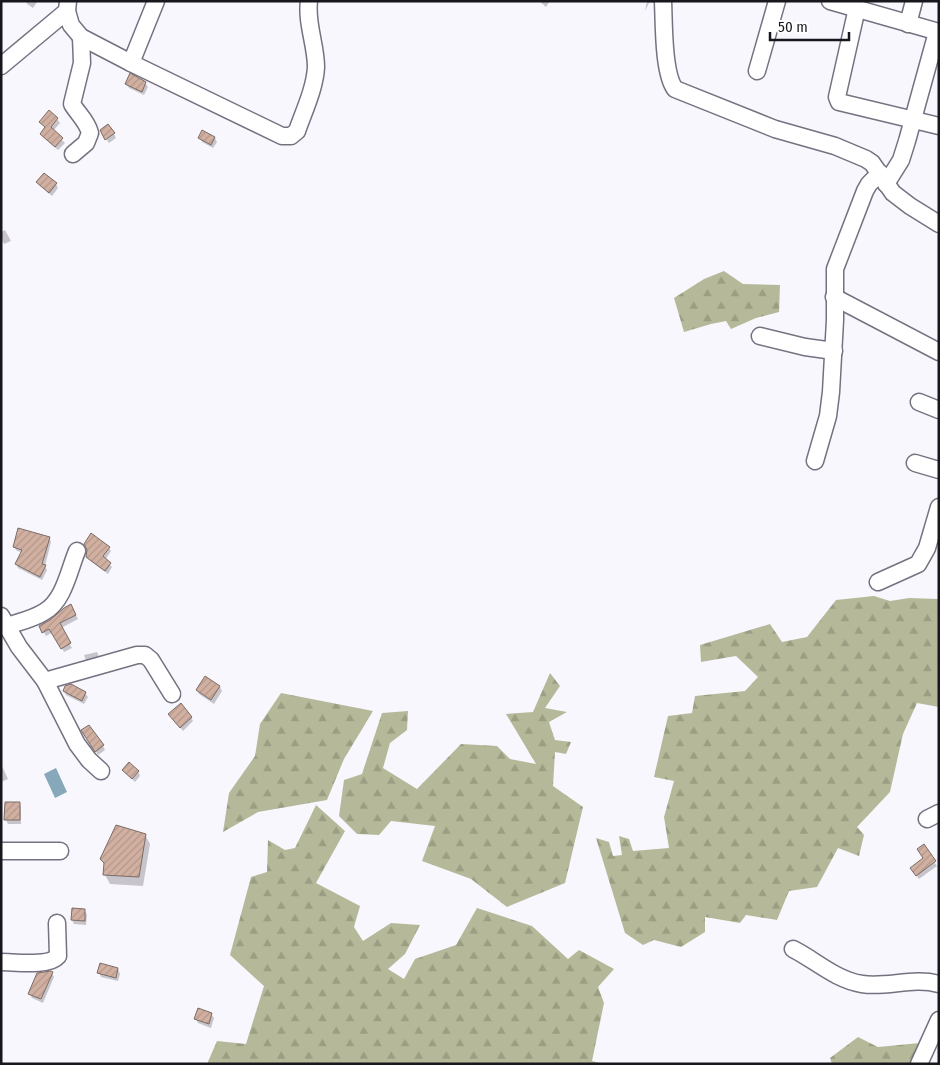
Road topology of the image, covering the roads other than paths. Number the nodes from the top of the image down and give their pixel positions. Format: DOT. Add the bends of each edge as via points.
graph roads {
  1 [pos="156,1"];
  2 [pos="309,1"];
  3 [pos="663,1"];
  4 [pos="777,1"];
  5 [pos="830,1"];
  6 [pos="914,1"];
  7 [pos="68,6"];
  8 [pos="857,8"];
  9 [pos="908,24"];
  10 [pos="938,32"];
  11 [pos="81,37"];
  12 [pos="131,63"];
  13 [pos="1,66"];
  14 [pos="757,71"];
  15 [pos="913,120"];
  16 [pos="939,126"];
  17 [pos="73,154"];
  18 [pos="883,179"];
  19 [pos="939,224"];
  20 [pos="834,297"];
  21 [pos="760,336"];
  22 [pos="834,351"];
  23 [pos="939,352"];
  24 [pos="919,402"];
  25 [pos="939,410"];
  26 [pos="815,461"];
  27 [pos="915,463"];
  28 [pos="939,470"];
  29 [pos="939,507"];
  30 [pos="77,551"];
  31 [pos="878,582"];
  32 [pos="4,621"];
  33 [pos="45,681"];
  34 [pos="172,694"];
  35 [pos="101,771"];
  36 [pos="1,851"];
  37 [pos="60,851"];
  38 [pos="57,923"];
  39 [pos="793,949"];
  40 [pos="1,962"];
  41 [pos="939,984"];
  42 [pos="939,1020"];
  43 [pos="919,1064"];
  1 -- 12 [label="street"];
  2 -- 12 [label="street" via="316,66 297,131 291,136 273,132"];
  3 -- 18 [label="street" via="669,73 675,89 774,129 854,153 872,163"];
  4 -- 14 [label="street"];
  5 -- 8 [label="street"];
  6 -- 9 [label="street"];
  7 -- 11 [label="street" via="71,25"];
  7 -- 13 [label="street"];
  8 -- 9 [label="street"];
  8 -- 15 [label="street" via="837,100"];
  9 -- 10 [label="street"];
  10 -- 15 [label="street"];
  11 -- 12 [label="street"];
  11 -- 17 [label="street" via="82,63 72,104 88,125 90,133 86,142"];
  15 -- 16 [label="street"];
  15 -- 18 [label="street" via="900,160"];
  18 -- 19 [label="street" via="893,193"];
  18 -- 20 [label="street" via="869,184 864,191 839,254"];
  20 -- 22 [label="street"];
  20 -- 23 [label="street"];
  21 -- 22 [label="street"];
  22 -- 26 [label="street" via="828,416"];
  24 -- 25 [label="street"];
  27 -- 28 [label="street"];
  29 -- 31 [label="street" via="927,548 918,564"];
  30 -- 32 [label="street" via="63,589 50,608 38,615"];
  32 -- 33 [label="street"];
  33 -- 34 [label="street" via="145,655"];
  33 -- 35 [label="street" via="77,744"];
  36 -- 37 [label="street"];
  38 -- 40 [label="street" via="58,956 54,960"];
  39 -- 41 [label="street" via="845,979 861,984 916,981"];
  42 -- 43 [label="street"];
}
